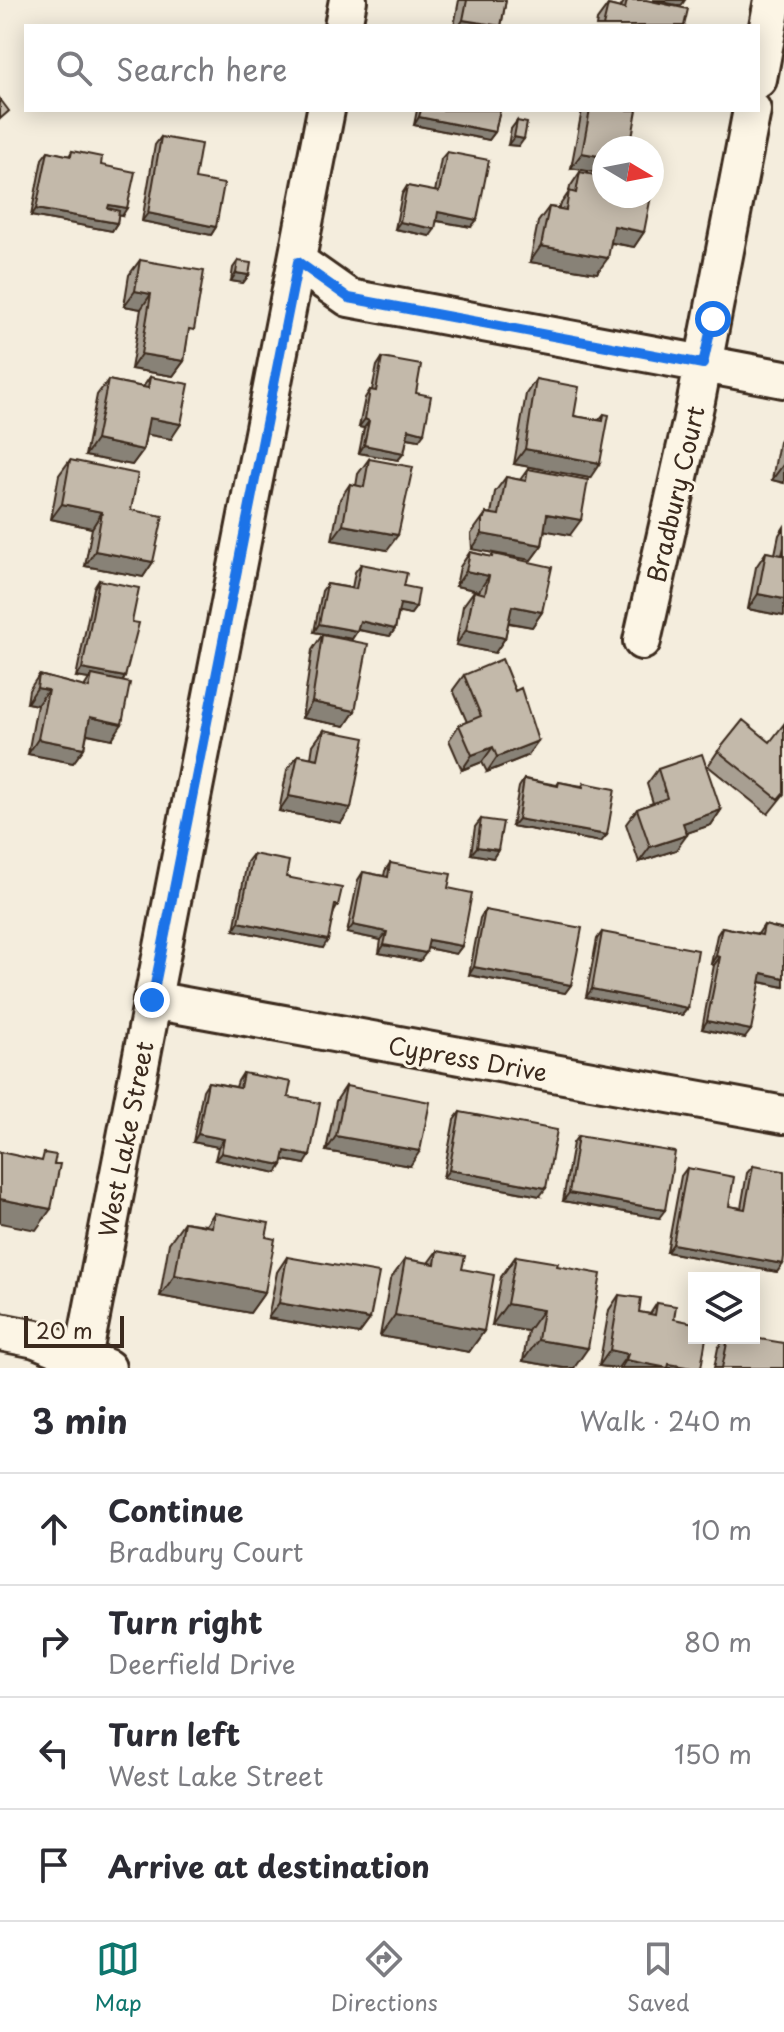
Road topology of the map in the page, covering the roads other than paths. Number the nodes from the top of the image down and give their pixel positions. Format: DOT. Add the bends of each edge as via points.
graph roads {
  1 [pos="348,0"];
  2 [pos="773,0"];
  3 [pos="343,24"];
  4 [pos="760,68"];
  5 [pos="326,112"];
  6 [pos="752,112"];
  7 [pos="298,262"];
  8 [pos="703,364"];
  9 [pos="784,379"];
  10 [pos="642,641"];
  11 [pos="152,1000"];
  12 [pos="784,1115"];
  13 [pos="0,1332"];
  14 [pos="90,1365"];
  1 -- 3 [label="street"];
  2 -- 4 [label="street"];
  5 -- 7 [label="street, West Lake Street"];
  6 -- 8 [label="street, Bradbury Court"];
  7 -- 8 [label="street" via="349,298"];
  7 -- 11 [label="street, West Lake Street"];
  8 -- 9 [label="street"];
  8 -- 10 [label="street, Bradbury Court"];
  11 -- 12 [label="street, Cypress Drive"];
  11 -- 14 [label="street, West Lake Street"];
  13 -- 14 [label="street" via="36,1339"];
}
